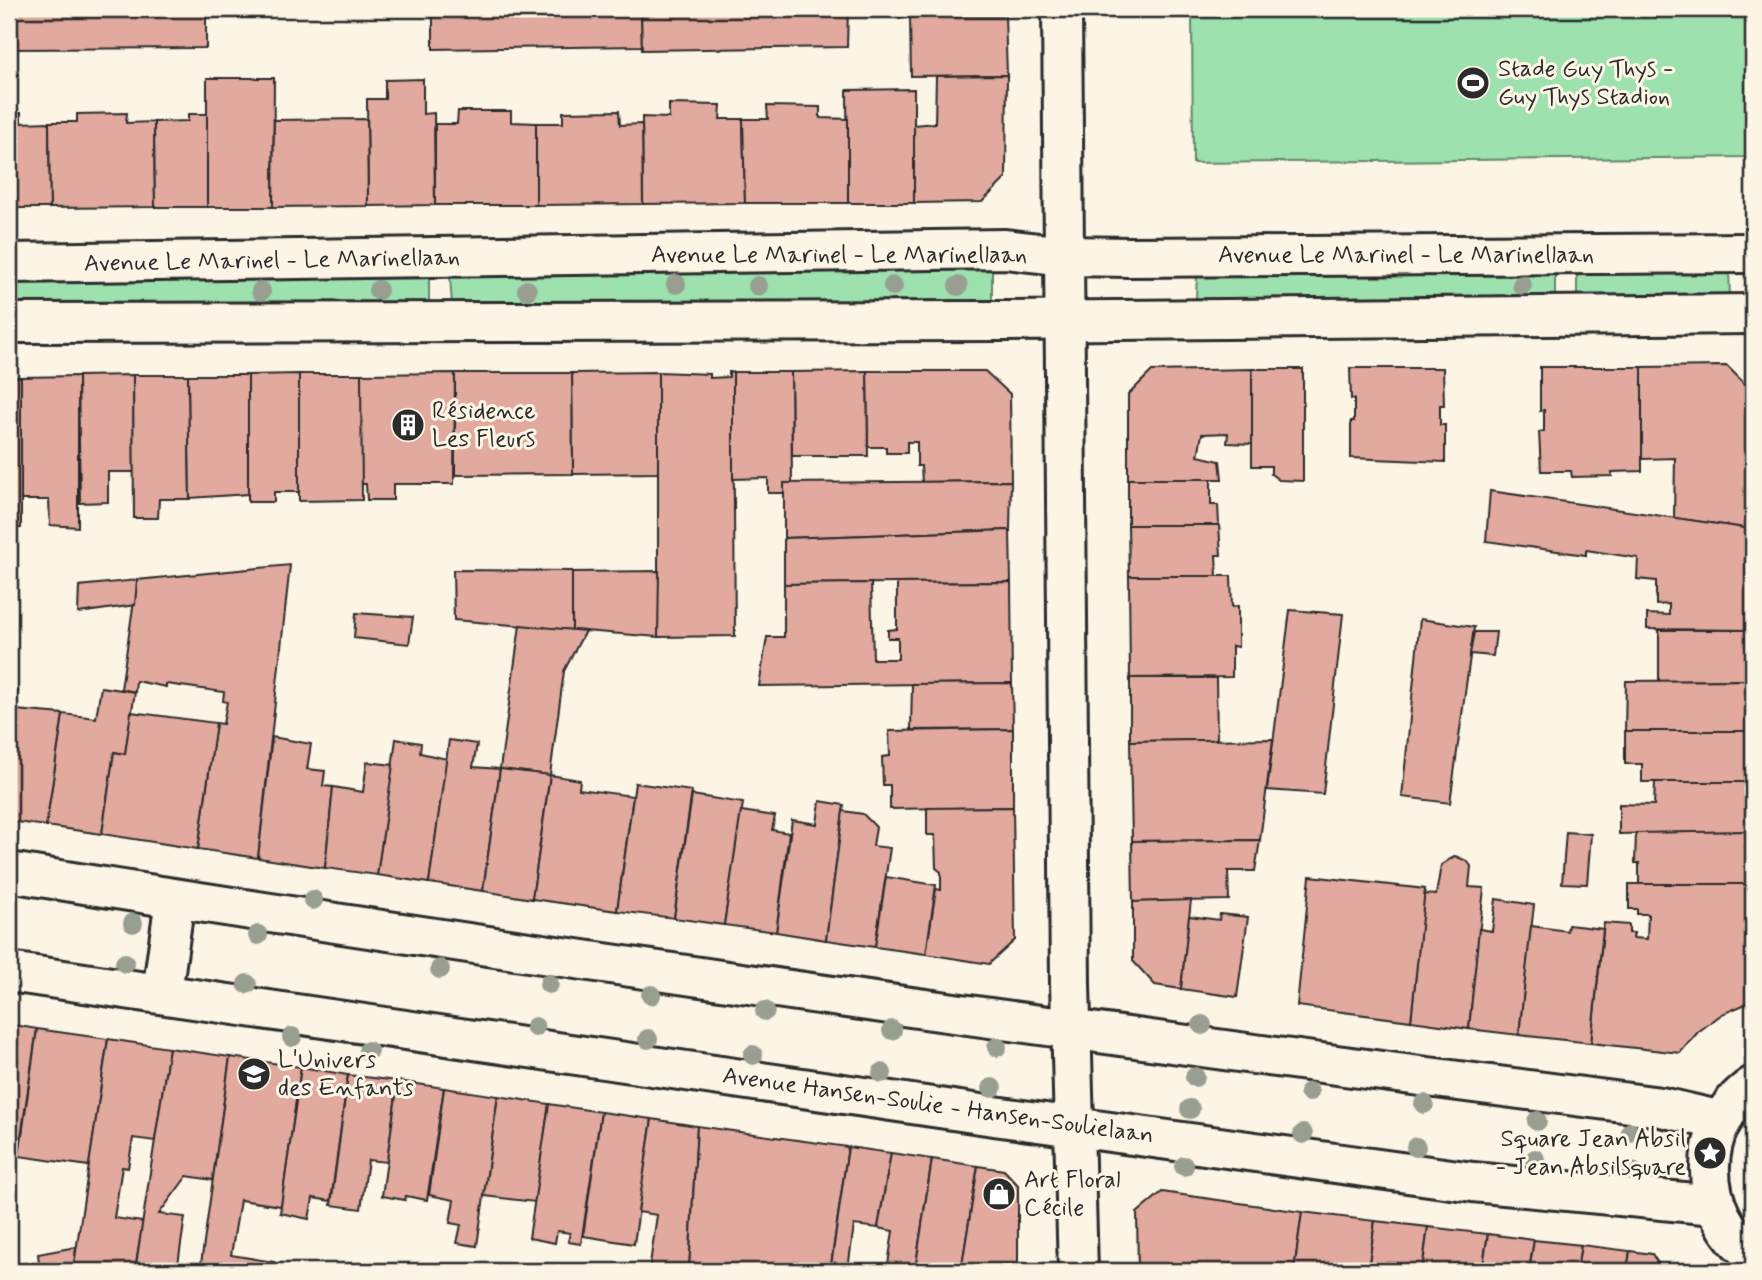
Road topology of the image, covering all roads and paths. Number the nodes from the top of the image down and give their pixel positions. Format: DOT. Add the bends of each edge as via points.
graph roads {
  1 [pos="1062,9"];
  2 [pos="1753,253"];
  3 [pos="1065,256"];
  4 [pos="9,263"];
  5 [pos="1753,314"];
  6 [pos="1066,320"];
  7 [pos="9,323"];
  8 [pos="9,872"];
  9 [pos="176,899"];
  10 [pos="9,972"];
  11 [pos="162,993"];
  12 [pos="1072,1030"];
  13 [pos="1753,1086"];
  14 [pos="1721,1121"];
  15 [pos="1074,1126"];
  16 [pos="1715,1205"];
  17 [pos="1753,1254"];
  18 [pos="1078,1271"];
  1 -- 3 [label="street"];
  2 -- 3 [label="street, Avenue Le Marinel - Le Marinellaan"];
  3 -- 4 [label="street, Avenue Le Marinel - Le Marinellaan" via="1005,250"];
  3 -- 6 [label="street"];
  5 -- 6 [label="street"];
  6 -- 7 [label="street"];
  6 -- 12 [label="street"];
  8 -- 9 [label="street"];
  9 -- 11 [label="street"];
  9 -- 12 [label="street"];
  10 -- 11 [label="street, Avenue Hansen-Soulie - Hansen-Soulielaan"];
  11 -- 15 [label="street, Avenue Hansen-Soulie - Hansen-Soulielaan"];
  12 -- 14 [label="street" via="1661,1107"];
  12 -- 15 [label="street"];
  13 -- 14 [label="street"];
  14 -- 16 [label="street" via="1711,1148 1709,1176"];
  15 -- 16 [label="street, Avenue Hansen-Soulie - Hansen-Soulielaan" via="1473,1182"];
  15 -- 18 [label="street"];
  16 -- 17 [label="street" via="1726,1227"];
}
